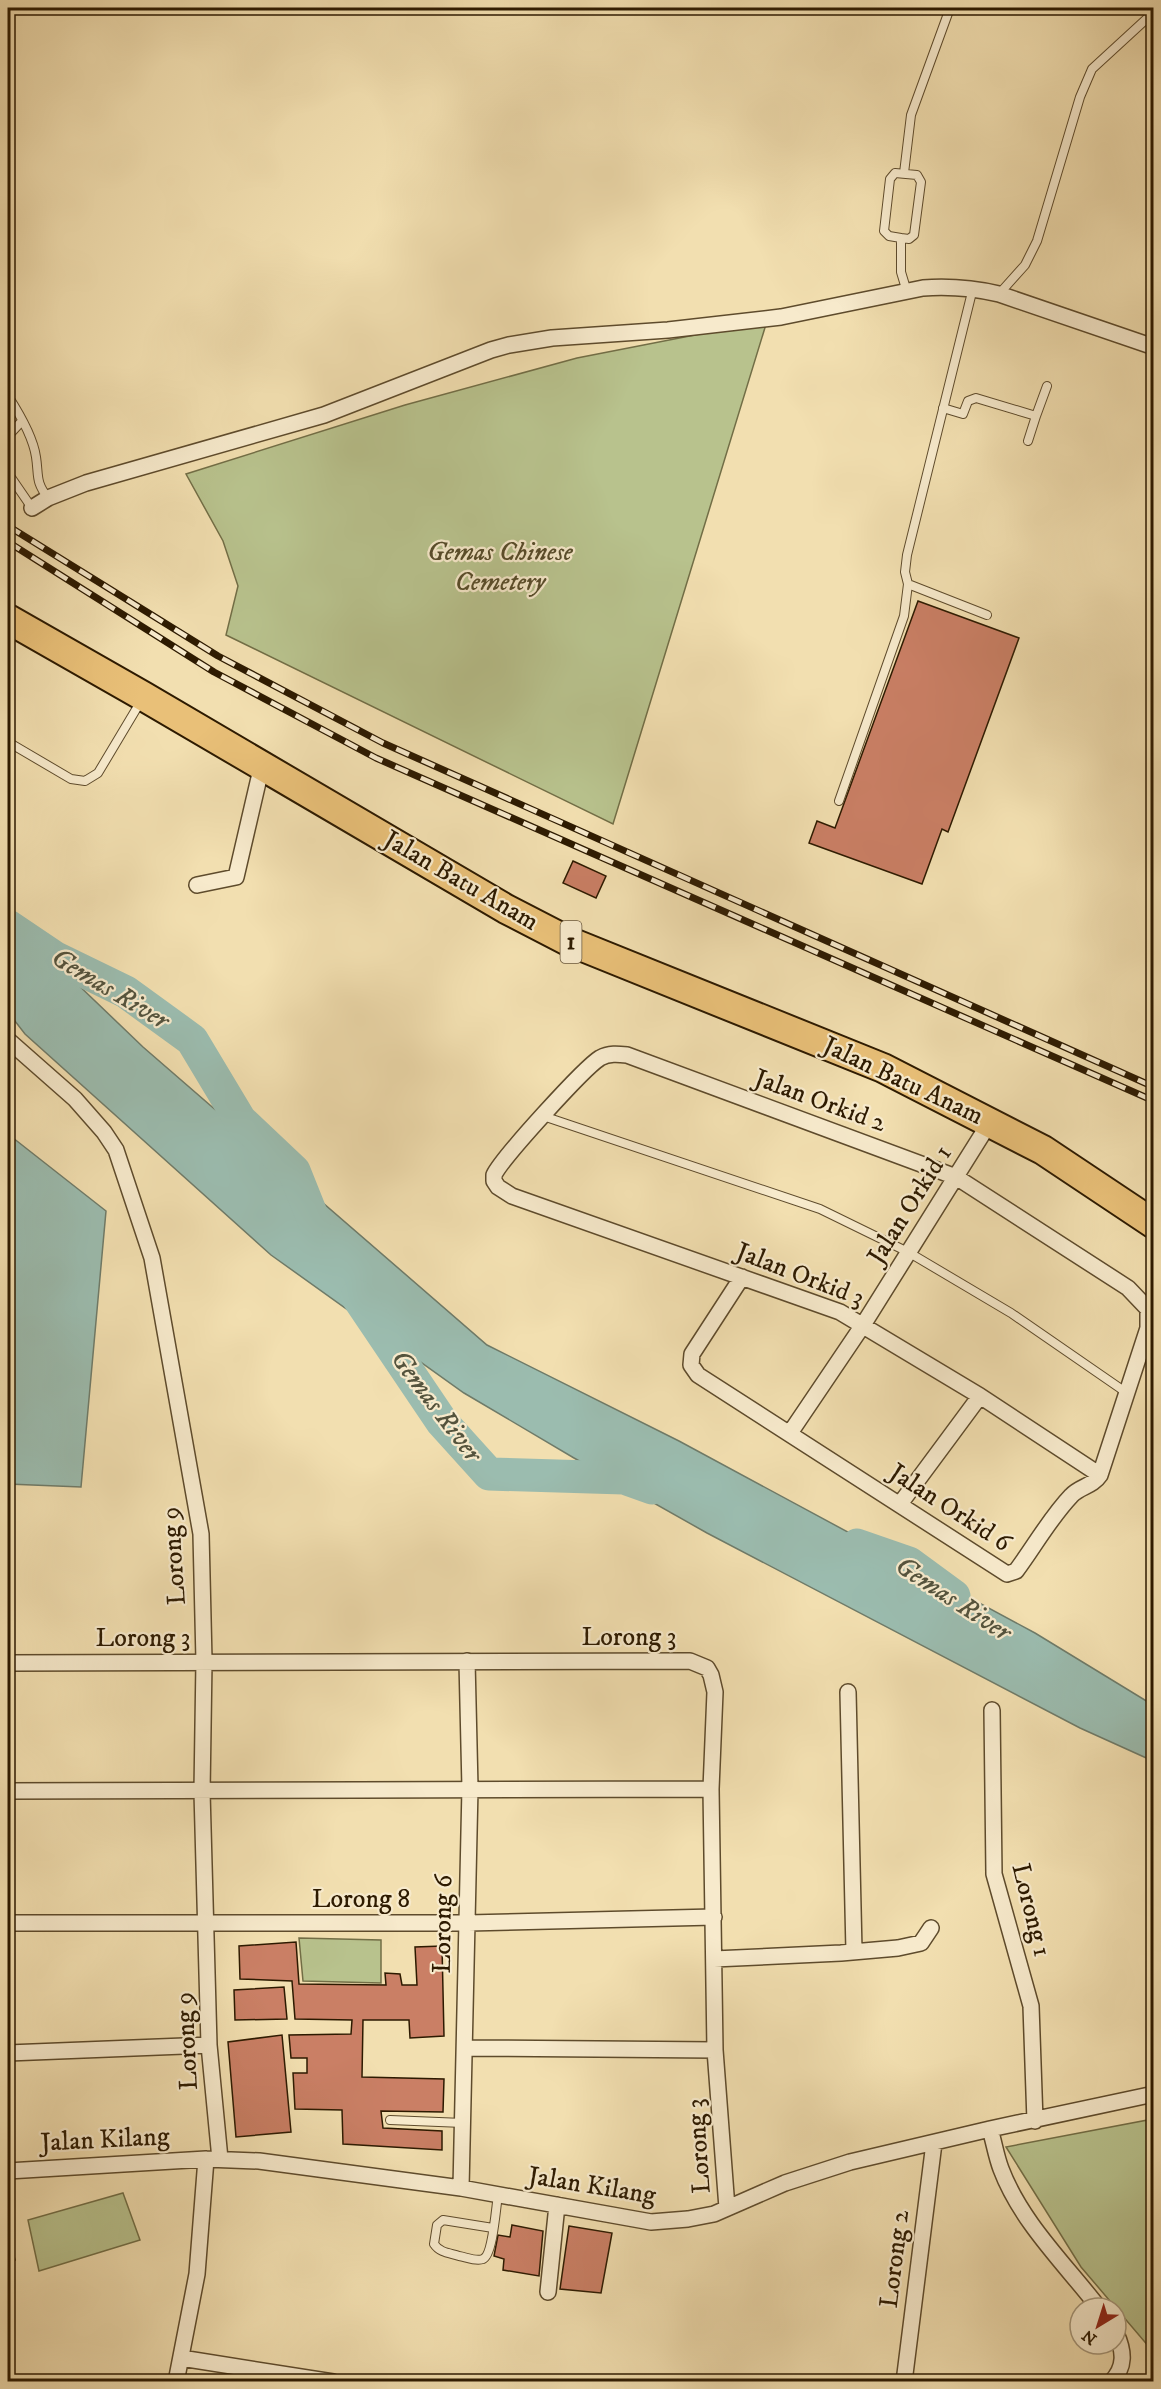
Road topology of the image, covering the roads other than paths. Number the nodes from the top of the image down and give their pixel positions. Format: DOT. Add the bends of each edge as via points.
graph roads {
  1 [pos="950,8"];
  2 [pos="1154,12"];
  3 [pos="904,173"];
  4 [pos="901,238"];
  5 [pos="973,288"];
  6 [pos="907,292"];
  7 [pos="999,294"];
  8 [pos="1154,347"];
  9 [pos="1047,386"];
  10 [pos="8,396"];
  11 [pos="943,408"];
  12 [pos="1036,416"];
  13 [pos="22,422"];
  14 [pos="8,436"];
  15 [pos="1028,441"];
  16 [pos="8,473"];
  17 [pos="48,498"];
  18 [pos="32,508"];
  19 [pos="908,584"];
  20 [pos="987,615"];
  21 [pos="8,619"];
  22 [pos="144,696"];
  23 [pos="8,742"];
  24 [pos="262,765"];
  25 [pos="839,801"];
  26 [pos="197,885"];
  27 [pos="8,1041"];
  28 [pos="543,1116"];
  29 [pos="990,1122"];
  30 [pos="956,1177"];
  31 [pos="494,1180"];
  32 [pos="1154,1224"];
  33 [pos="908,1252"];
  34 [pos="742,1277"];
  35 [pos="863,1325"];
  36 [pos="1126,1393"];
  37 [pos="980,1396"];
  38 [pos="790,1433"];
  39 [pos="1100,1475"];
  40 [pos="900,1504"];
  41 [pos="204,1661"];
  42 [pos="467,1661"];
  43 [pos="8,1663"];
  44 [pos="848,1692"];
  45 [pos="992,1710"];
  46 [pos="470,1788"];
  47 [pos="711,1789"];
  48 [pos="8,1791"];
  49 [pos="202,1792"];
  50 [pos="714,1917"];
  51 [pos="8,1923"];
  52 [pos="206,1923"];
  53 [pos="468,1923"];
  54 [pos="931,1928"];
  55 [pos="854,1951"];
  56 [pos="714,1959"];
  57 [pos="209,2045"];
  58 [pos="465,2048"];
  59 [pos="715,2050"];
  60 [pos="8,2053"];
  61 [pos="1154,2094"];
  62 [pos="390,2120"];
  63 [pos="1035,2121"];
  64 [pos="463,2122"];
  65 [pos="990,2129"];
  66 [pos="934,2143"];
  67 [pos="213,2159"];
  68 [pos="8,2171"];
  69 [pos="461,2188"];
  70 [pos="498,2195"];
  71 [pos="557,2205"];
  72 [pos="727,2208"];
  73 [pos="493,2228"];
  74 [pos="548,2292"];
  75 [pos="1090,2296"];
  76 [pos="1122,2356"];
  77 [pos="182,2358"];
  78 [pos="176,2382"];
  79 [pos="333,2382"];
  80 [pos="904,2382"];
  81 [pos="1111,2382"];
  1 -- 3 [label="lane" via="911,115"];
  2 -- 7 [label="lane" via="1092,69 1037,240 1025,265"];
  3 -- 4 [label="lane" via="895,173 890,179 884,231"];
  3 -- 4 [label="lane" via="917,174 921,182 914,235"];
  4 -- 6 [label="lane" via="901,272"];
  5 -- 6 [label="street" via="947,286"];
  5 -- 7 [label="street"];
  5 -- 11 [label="lane"];
  6 -- 17 [label="street" via="781,316 510,345 324,415 86,483"];
  7 -- 8 [label="street"];
  9 -- 12 [label="lane"];
  10 -- 13 [label="lane"];
  11 -- 12 [label="lane" via="963,414 968,401 975,398"];
  11 -- 19 [label="lane" via="907,555"];
  12 -- 15 [label="lane"];
  13 -- 14 [label="lane"];
  13 -- 17 [label="lane" via="36,457 39,486"];
  16 -- 18 [label="lane"];
  17 -- 18 [label="street"];
  19 -- 20 [label="lane"];
  19 -- 25 [label="lane" via="899,633"];
  21 -- 22 [label="highway, Jalan Batu Anam / 1"];
  22 -- 23 [label="lane" via="98,773 85,781 71,779"];
  22 -- 24 [label="highway, Jalan Batu Anam / 1"];
  24 -- 26 [label="street" via="236,877"];
  24 -- 29 [label="highway, Jalan Batu Anam / 1" via="506,909 568,941 883,1068"];
  27 -- 41 [label="street, Lorong 9" via="75,1099 116,1150 152,1258 201,1534"];
  28 -- 30 [label="street, Jalan Orkid 2" via="600,1058 627,1055"];
  28 -- 31 [label="street, Jalan Orkid 2" via="496,1171"];
  28 -- 33 [label="lane" via="820,1209"];
  29 -- 30 [label="street, Jalan Orkid 1"];
  29 -- 32 [label="highway, Jalan Batu Anam / 1" via="1043,1150"];
  30 -- 33 [label="street, Jalan Orkid 1"];
  30 -- 36 [label="street, Jalan Orkid 2" via="1128,1288 1148,1309 1148,1328"];
  31 -- 34 [label="street, Jalan Orkid 3" via="512,1196"];
  33 -- 35 [label="street, Jalan Orkid 1"];
  33 -- 36 [label="lane" via="1011,1313"];
  34 -- 35 [label="street, Jalan Orkid 3" via="840,1312"];
  34 -- 38 [label="street, Jalan Orkid 6" via="697,1343 691,1365 706,1382"];
  35 -- 37 [label="street, Jalan Orkid 3"];
  35 -- 38 [label="street, Jalan Orkid 1"];
  36 -- 39 [label="street"];
  37 -- 39 [label="street, Jalan Orkid 3"];
  37 -- 40 [label="street"];
  38 -- 40 [label="street, Jalan Orkid 6"];
  39 -- 40 [label="street, Jalan Orkid 6" via="1069,1498 1010,1574"];
  41 -- 42 [label="street, Lorong 3"];
  41 -- 43 [label="street, Lorong 3"];
  41 -- 49 [label="street, Lorong 9"];
  42 -- 46 [label="street, Lorong 6"];
  42 -- 47 [label="street, Lorong 3" via="690,1661 707,1668 715,1692"];
  44 -- 55 [label="street"];
  45 -- 63 [label="street, Lorong 1" via="994,1874 1031,2006"];
  46 -- 47 [label="street"];
  46 -- 49 [label="street"];
  46 -- 53 [label="street, Lorong 6"];
  47 -- 50 [label="street, Lorong 3"];
  48 -- 49 [label="street"];
  49 -- 52 [label="street, Lorong 9"];
  50 -- 53 [label="street, Lorong 8"];
  50 -- 56 [label="street, Lorong 3"];
  51 -- 52 [label="street, Lorong 8"];
  52 -- 53 [label="street, Lorong 8"];
  52 -- 57 [label="street, Lorong 9"];
  53 -- 58 [label="street, Lorong 6"];
  54 -- 55 [label="street" via="921,1942 913,1945"];
  55 -- 56 [label="street"];
  56 -- 59 [label="street, Lorong 3"];
  57 -- 60 [label="street"];
  57 -- 67 [label="street, Lorong 9"];
  58 -- 59 [label="street"];
  58 -- 64 [label="street, Lorong 6"];
  59 -- 72 [label="street, Lorong 3"];
  61 -- 63 [label="street, Jalan Kilang"];
  62 -- 64 [label="lane"];
  63 -- 65 [label="street, Jalan Kilang"];
  64 -- 69 [label="street, Lorong 6"];
  65 -- 66 [label="street, Jalan Kilang"];
  65 -- 75 [label="street" via="1000,2167 1022,2208"];
  66 -- 72 [label="street, Jalan Kilang" via="825,2169"];
  66 -- 80 [label="street, Lorong 2"];
  67 -- 68 [label="street, Jalan Kilang"];
  67 -- 69 [label="street, Jalan Kilang" via="259,2161"];
  67 -- 77 [label="street, Lorong 9"];
  69 -- 70 [label="street, Jalan Kilang"];
  70 -- 71 [label="street, Jalan Kilang"];
  70 -- 73 [label="lane"];
  71 -- 72 [label="street, Jalan Kilang" via="651,2222 702,2217"];
  71 -- 74 [label="street"];
  73 -- 73 [label="lane" via="489,2254 481,2260 443,2252 435,2244 437,2225 443,2220"];
  76 -- 81 [label="street" via="1121,2368"];
  77 -- 78 [label="street, Lorong 9"];
  77 -- 79 [label="street"];
}
